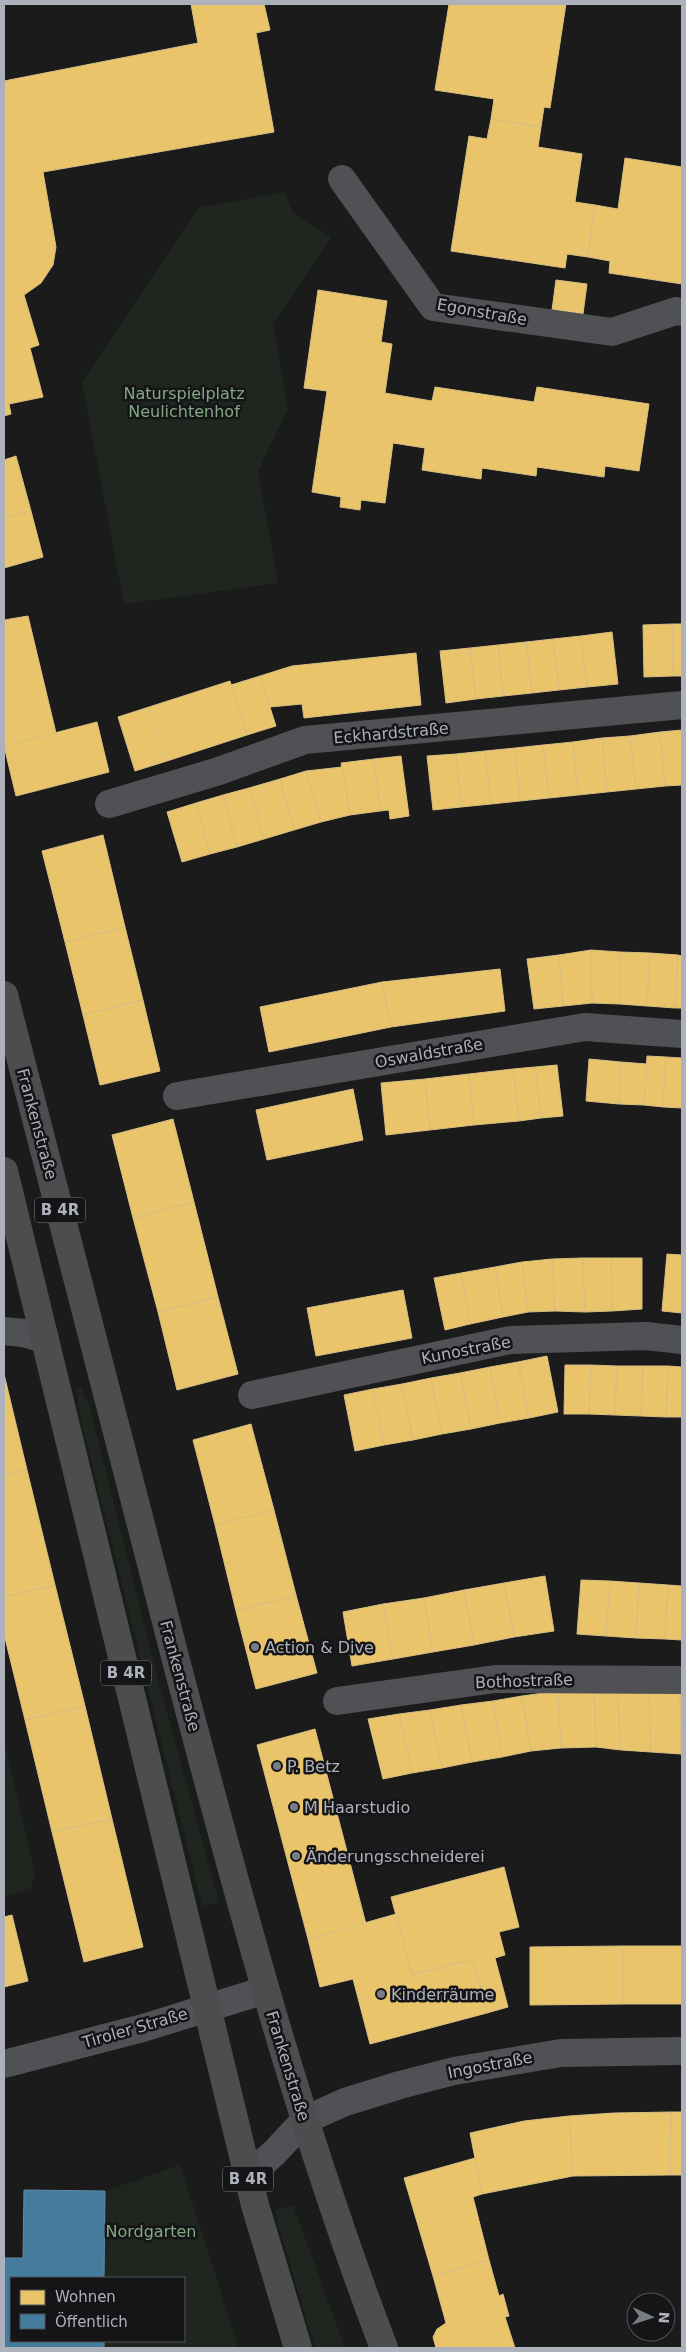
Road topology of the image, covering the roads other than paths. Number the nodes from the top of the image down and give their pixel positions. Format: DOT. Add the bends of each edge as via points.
graph roads {
  1 [pos="342,179"];
  2 [pos="682,312"];
  3 [pos="682,705"];
  4 [pos="109,804"];
  5 [pos="4,995"];
  6 [pos="682,1034"];
  7 [pos="177,1096"];
  8 [pos="4,1171"];
  9 [pos="4,1331"];
  10 [pos="45,1339"];
  11 [pos="682,1340"];
  12 [pos="252,1395"];
  13 [pos="682,1680"];
  14 [pos="337,1701"];
  15 [pos="266,1990"];
  16 [pos="208,2007"];
  17 [pos="682,2050"];
  18 [pos="4,2064"];
  19 [pos="305,2120"];
  20 [pos="248,2176"];
  21 [pos="298,2348"];
  22 [pos="384,2348"];
  1 -- 2 [label="street, Egonstraße" via="433,307 612,332 676,311"];
  3 -- 4 [label="street, Eckhardstraße" via="305,740 219,771"];
  5 -- 15 [label="main road, Frankenstraße / B 4R" via="197,1741"];
  6 -- 7 [label="street, Oswaldstraße" via="585,1027"];
  8 -- 10 [label="main road, B 4R"];
  9 -- 10 [label="street"];
  10 -- 16 [label="main road, B 4R"];
  11 -- 12 [label="street, Kunostraße" via="646,1336 510,1340"];
  13 -- 14 [label="street, Bothostraße" via="495,1679"];
  15 -- 16 [label="street, Tiroler Straße"];
  15 -- 19 [label="main road, Frankenstraße / B 4R"];
  16 -- 18 [label="street, Tiroler Straße"];
  16 -- 20 [label="main road, B 4R"];
  17 -- 19 [label="street, Ingostraße" via="561,2053 510,2060 400,2085 345,2102"];
  19 -- 20 [label="street"];
  19 -- 22 [label="main road, Frankenstraße / B 4R"];
  20 -- 21 [label="main road, B 4R"];
}
